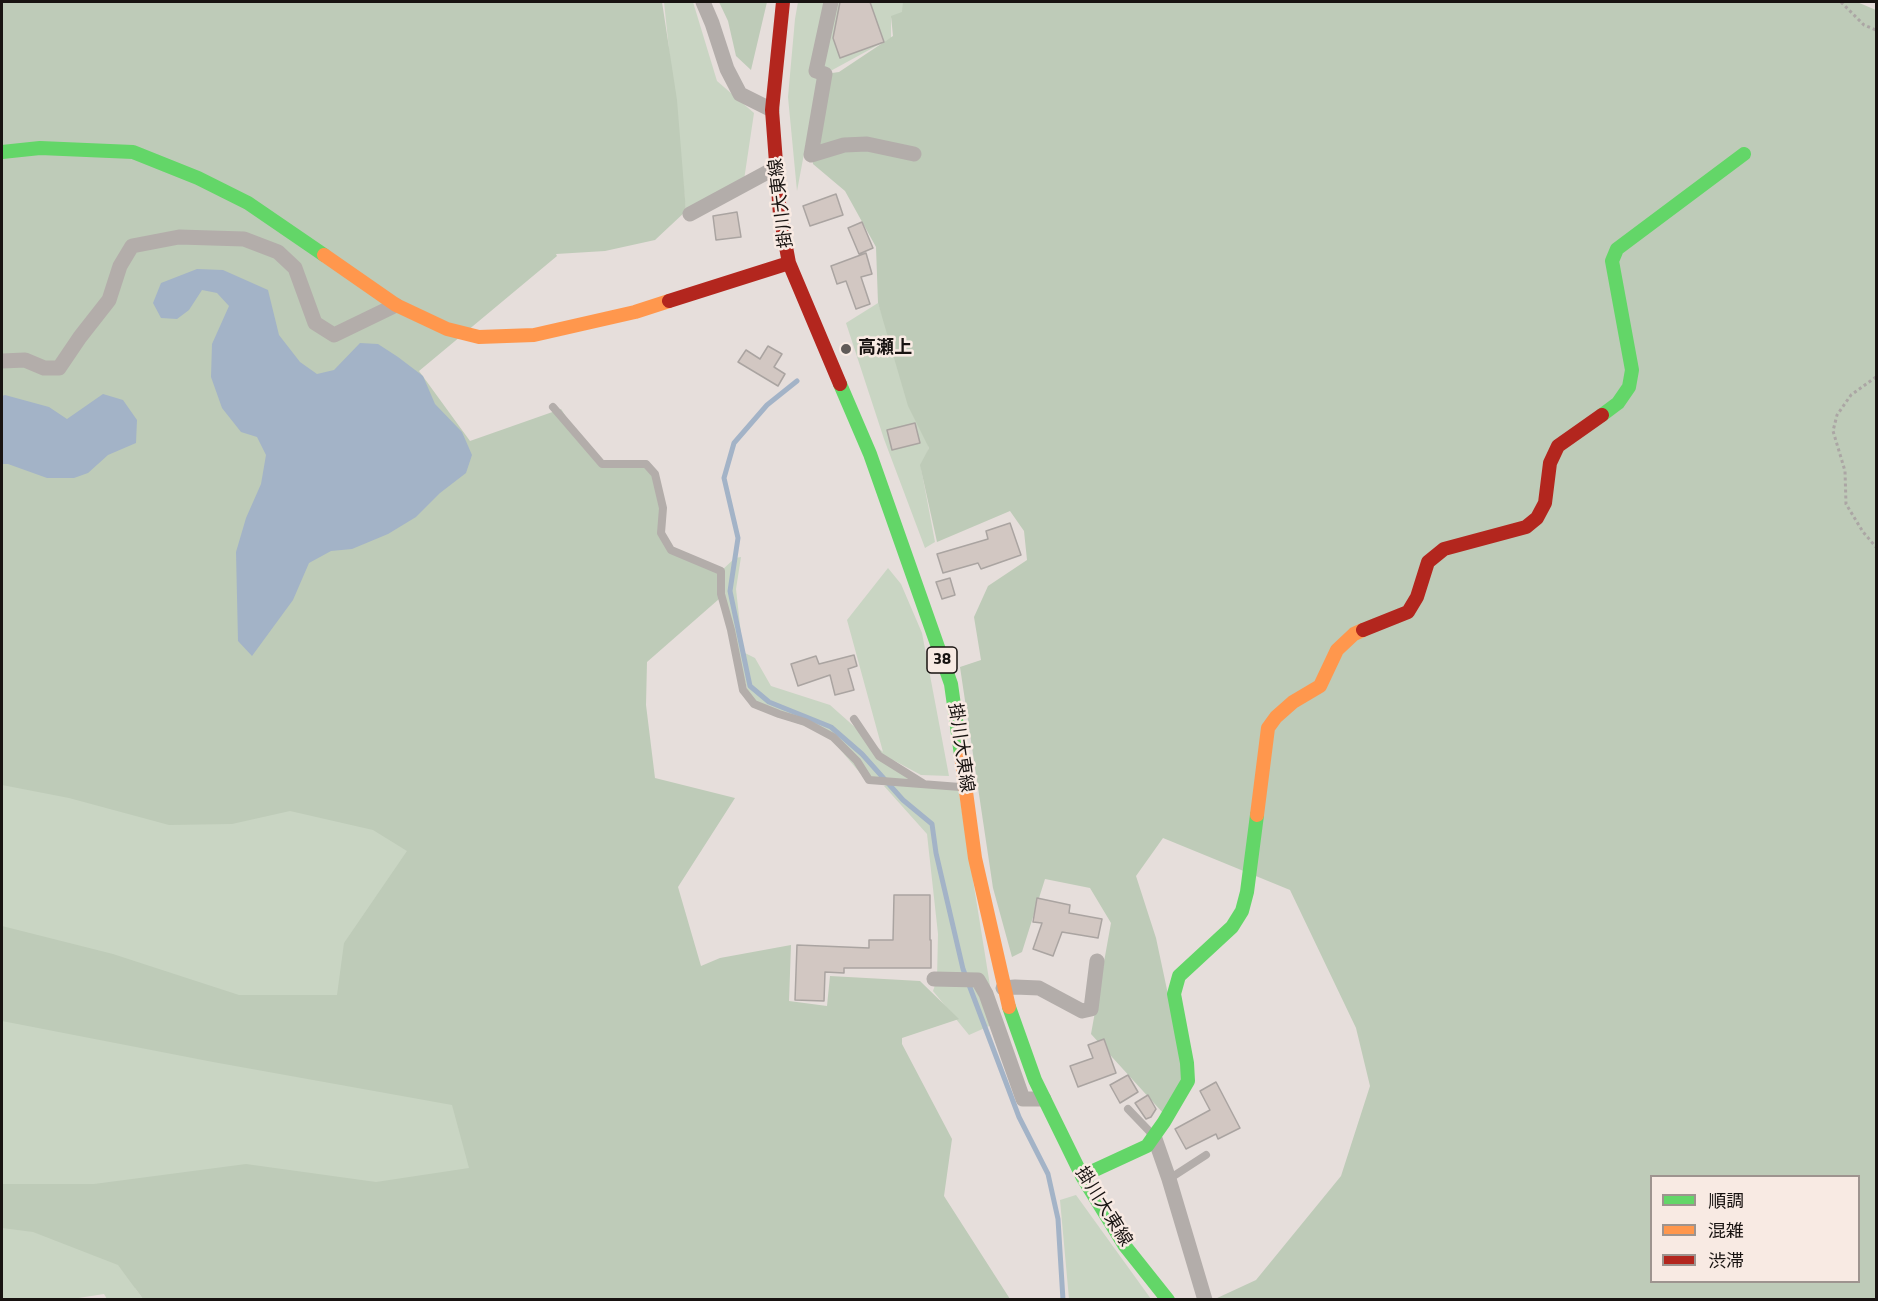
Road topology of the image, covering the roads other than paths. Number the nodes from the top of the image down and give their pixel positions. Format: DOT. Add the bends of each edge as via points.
graph roads {
  1 [pos="703,2"];
  2 [pos="783,2"];
  3 [pos="831,2"];
  4 [pos="772,110"];
  5 [pos="2,152"];
  6 [pos="914,154"];
  7 [pos="1744,154"];
  8 [pos="777,167"];
  9 [pos="690,214"];
  10 [pos="789,262"];
  11 [pos="396,305"];
  12 [pos="2,361"];
  13 [pos="553,407"];
  14 [pos="854,719"];
  15 [pos="925,785"];
  16 [pos="965,788"];
  17 [pos="1097,961"];
  18 [pos="934,979"];
  19 [pos="1003,988"];
  20 [pos="1044,1099"];
  21 [pos="1128,1109"];
  22 [pos="1154,1136"];
  23 [pos="1206,1155"];
  24 [pos="1082,1176"];
  25 [pos="1169,1179"];
  26 [pos="1168,1299"];
  27 [pos="1205,1299"];
  1 -- 4 [label="street" via="740,94"];
  2 -- 4 [label="street, 掛川大東線 / 38"];
  3 -- 6 [label="street" via="816,70 825,74 812,155 844,145 867,144"];
  4 -- 8 [label="street, 掛川大東線 / 38"];
  5 -- 11 [label="street" via="40,148 133,152 248,203"];
  7 -- 22 [label="street" via="1617,249 1612,261 1632,370 1629,387 1618,403 1558,446 1550,463 1545,503 1537,518 1526,527 1444,549 1428,562 1408,612 1354,634 1337,650 1320,686 1293,702 1268,728 1242,911 1232,927 1179,976 1174,994 1188,1081"];
  8 -- 9 [label="street"];
  8 -- 10 [label="street, 掛川大東線 / 38" via="780,215"];
  10 -- 11 [label="street" via="635,312 534,335 478,337 447,329"];
  10 -- 16 [label="street, 掛川大東線 / 38" via="870,454 951,684"];
  11 -- 12 [label="street" via="334,335 315,323 295,268 278,252 244,239 179,237 132,246 120,266 109,300 59,368 44,368 25,360"];
  13 -- 15 [label="lane" via="602,464 646,464 655,474 663,508 661,533 671,550 721,571 721,594 743,690 754,704 805,722 833,737 857,761 868,780"];
  14 -- 15 [label="lane" via="879,756"];
  15 -- 16 [label="lane"];
  16 -- 19 [label="street, 掛川大東線 / 38" via="975,858"];
  17 -- 19 [label="street" via="1091,1009 1082,1011 1039,988"];
  18 -- 20 [label="street" via="978,980 1023,1099"];
  19 -- 20 [label="street, 掛川大東線 / 38"];
  20 -- 24 [label="street, 掛川大東線 / 38"];
  21 -- 22 [label="lane"];
  22 -- 24 [label="street" via="1147,1146"];
  22 -- 25 [label="street"];
  23 -- 25 [label="lane"];
  24 -- 26 [label="street, 掛川大東線 / 38" via="1125,1246"];
  25 -- 27 [label="street"];
}
